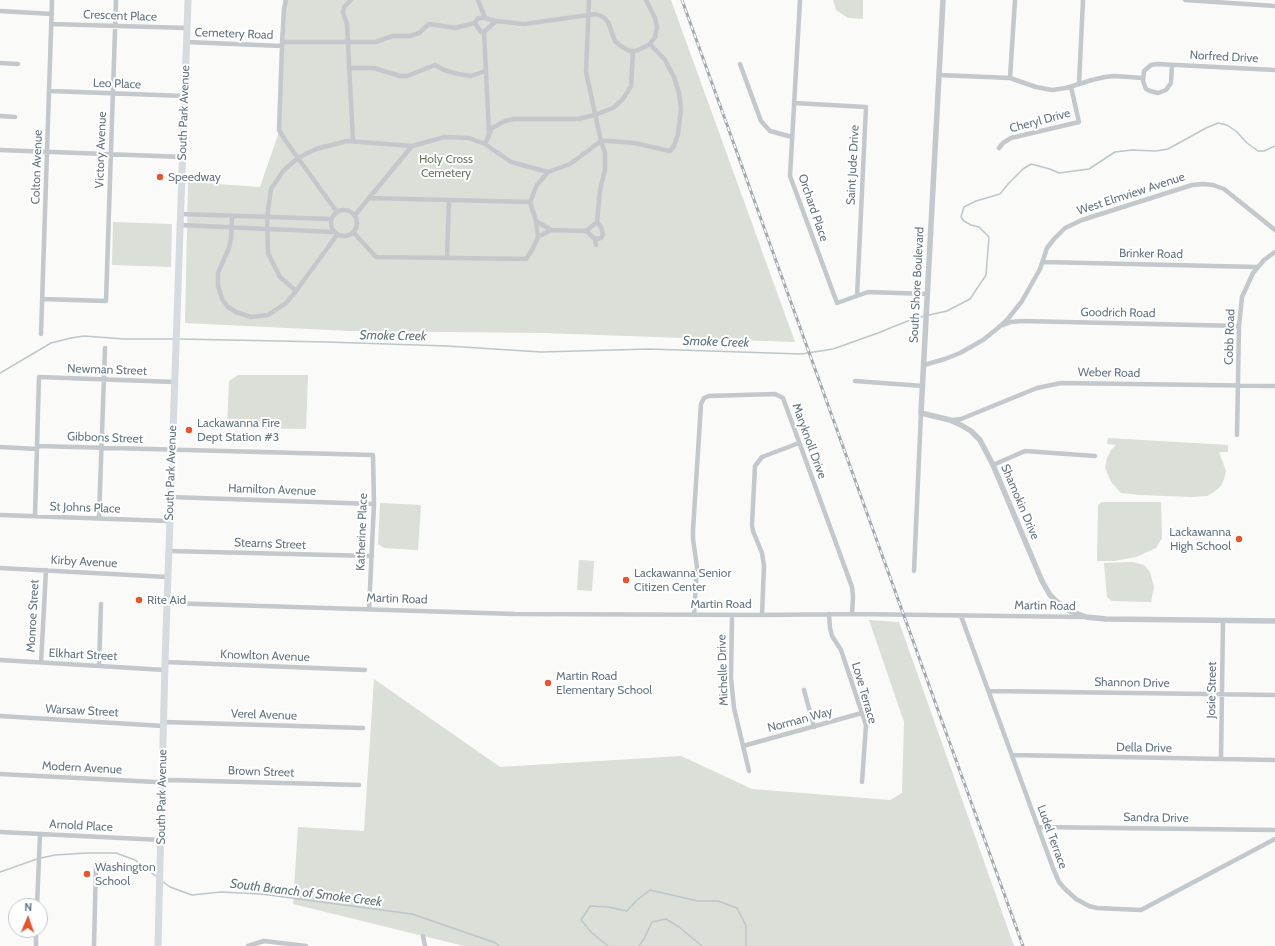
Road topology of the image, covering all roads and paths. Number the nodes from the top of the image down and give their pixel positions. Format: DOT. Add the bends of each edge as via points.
graph roads {
  1 [pos="52,0"];
  2 [pos="116,0"];
  3 [pos="188,0"];
  4 [pos="286,0"];
  5 [pos="351,0"];
  6 [pos="478,0"];
  7 [pos="589,0"];
  8 [pos="646,0"];
  9 [pos="800,0"];
  10 [pos="943,0"];
  11 [pos="1015,0"];
  12 [pos="1083,0"];
  13 [pos="1185,0"];
  14 [pos="1275,6"];
  15 [pos="481,10"];
  16 [pos="0,11"];
  17 [pos="52,14"];
  18 [pos="589,14"];
  19 [pos="485,18"];
  20 [pos="477,21"];
  21 [pos="496,21"];
  22 [pos="52,24"];
  23 [pos="116,26"];
  24 [pos="187,28"];
  25 [pos="484,32"];
  26 [pos="186,42"];
  27 [pos="348,42"];
  28 [pos="650,44"];
  29 [pos="281,45"];
  30 [pos="633,51"];
  31 [pos="0,63"];
  32 [pos="18,64"];
  33 [pos="740,64"];
  34 [pos="1172,65"];
  35 [pos="349,68"];
  36 [pos="1275,70"];
  37 [pos="485,71"];
  38 [pos="939,74"];
  39 [pos="1010,78"];
  40 [pos="1143,78"];
  41 [pos="1079,84"];
  42 [pos="1071,87"];
  43 [pos="50,91"];
  44 [pos="113,94"];
  45 [pos="185,96"];
  46 [pos="794,103"];
  47 [pos="595,115"];
  48 [pos="0,116"];
  49 [pos="15,117"];
  50 [pos="490,133"];
  51 [pos="792,137"];
  52 [pos="353,141"];
  53 [pos="602,141"];
  54 [pos="485,144"];
  55 [pos="412,146"];
  56 [pos="999,148"];
  57 [pos="0,150"];
  58 [pos="48,152"];
  59 [pos="111,154"];
  60 [pos="183,157"];
  61 [pos="298,158"];
  62 [pos="548,172"];
  63 [pos="368,198"];
  64 [pos="448,200"];
  65 [pos="530,202"];
  66 [pos="337,212"];
  67 [pos="181,214"];
  68 [pos="354,215"];
  69 [pos="232,216"];
  70 [pos="267,217"];
  71 [pos="332,219"];
  72 [pos="536,221"];
  73 [pos="597,222"];
  74 [pos="180,225"];
  75 [pos="232,228"];
  76 [pos="267,229"];
  77 [pos="551,230"];
  78 [pos="1275,230"];
  79 [pos="586,231"];
  80 [pos="335,233"];
  81 [pos="354,233"];
  82 [pos="538,237"];
  83 [pos="595,239"];
  84 [pos="596,245"];
  85 [pos="1275,252"];
  86 [pos="447,258"];
  87 [pos="1044,262"];
  88 [pos="1258,267"];
  89 [pos="296,291"];
  90 [pos="927,294"];
  91 [pos="857,296"];
  92 [pos="42,299"];
  93 [pos="1239,326"];
  94 [pos="998,328"];
  95 [pos="41,334"];
  96 [pos="105,348"];
  97 [pos="924,364"];
  98 [pos="104,379"];
  99 [pos="855,381"];
  100 [pos="174,382"];
  101 [pos="923,386"];
  102 [pos="1238,386"];
  103 [pos="1275,386"];
  104 [pos="921,413"];
  105 [pos="950,420"];
  106 [pos="1237,435"];
  107 [pos="799,443"];
  108 [pos="0,447"];
  109 [pos="37,447"];
  110 [pos="101,448"];
  111 [pos="172,450"];
  112 [pos="373,455"];
  113 [pos="1095,456"];
  114 [pos="993,465"];
  115 [pos="170,497"];
  116 [pos="374,504"];
  117 [pos="0,515"];
  118 [pos="35,516"];
  119 [pos="99,518"];
  120 [pos="169,521"];
  121 [pos="168,551"];
  122 [pos="372,556"];
  123 [pos="0,568"];
  124 [pos="46,570"];
  125 [pos="914,571"];
  126 [pos="168,577"];
  127 [pos="167,603"];
  128 [pos="100,604"];
  129 [pos="369,610"];
  130 [pos="829,614"];
  131 [pos="852,614"];
  132 [pos="694,615"];
  133 [pos="732,615"];
  134 [pos="762,615"];
  135 [pos="961,616"];
  136 [pos="1086,617"];
  137 [pos="1223,621"];
  138 [pos="1275,621"];
  139 [pos="0,660"];
  140 [pos="41,663"];
  141 [pos="99,666"];
  142 [pos="165,666"];
  143 [pos="365,670"];
  144 [pos="804,690"];
  145 [pos="989,691"];
  146 [pos="1222,694"];
  147 [pos="1275,695"];
  148 [pos="862,714"];
  149 [pos="0,716"];
  150 [pos="164,724"];
  151 [pos="814,727"];
  152 [pos="363,728"];
  153 [pos="743,746"];
  154 [pos="1012,755"];
  155 [pos="1221,759"];
  156 [pos="1275,760"];
  157 [pos="749,771"];
  158 [pos="0,774"];
  159 [pos="162,781"];
  160 [pos="862,782"];
  161 [pos="359,784"];
  162 [pos="1038,827"];
  163 [pos="1275,830"];
  164 [pos="0,832"];
  165 [pos="40,834"];
  166 [pos="1275,839"];
  167 [pos="161,840"];
  168 [pos="96,863"];
  169 [pos="37,898"];
  170 [pos="423,936"];
  171 [pos="281,944"];
  172 [pos="288,945"];
  173 [pos="94,946"];
  174 [pos="158,946"];
  175 [pos="248,946"];
  176 [pos="306,946"];
  177 [pos="425,946"];
  1 -- 17 [label="street, Colton Avenue"];
  2 -- 23 [label="street, Victory Avenue"];
  3 -- 24 [label="main road, South Park Avenue"];
  4 -- 29 [label="street"];
  5 -- 27 [label="street" via="344,7"];
  6 -- 15 [label="street"];
  7 -- 18 [label="street"];
  8 -- 28 [label="street" via="657,27"];
  9 -- 46 [label="street, Orchard Place"];
  10 -- 38 [label="street, South Shore Boulevard"];
  11 -- 39 [label="street"];
  12 -- 41 [label="street"];
  13 -- 14 [label="street"];
  15 -- 19 [label="street"];
  15 -- 20 [label="street"];
  16 -- 17 [label="street"];
  17 -- 22 [label="street, Colton Avenue"];
  18 -- 21 [label="street, Cemetery Road" via="524,24"];
  18 -- 30 [label="street" via="603,17 608,22 615,41"];
  18 -- 47 [label="street" via="586,72"];
  19 -- 20 [label="street, Cemetery Road"];
  19 -- 21 [label="street, Cemetery Road"];
  20 -- 25 [label="street" via="481,32"];
  20 -- 27 [label="street, Cemetery Road" via="455,28 429,24 419,33 410,36 393,36 375,42"];
  21 -- 25 [label="street"];
  22 -- 23 [label="street, Crescent Place"];
  22 -- 43 [label="street, Colton Avenue"];
  23 -- 24 [label="street, Crescent Place"];
  23 -- 44 [label="street, Victory Avenue"];
  24 -- 26 [label="main road, South Park Avenue"];
  25 -- 37 [label="street"];
  26 -- 29 [label="street, Cemetery Road"];
  26 -- 45 [label="main road, South Park Avenue"];
  27 -- 29 [label="street, Cemetery Road"];
  27 -- 35 [label="street"];
  28 -- 30 [label="street"];
  28 -- 53 [label="street" via="665,60 679,93 681,109 674,146 670,151 634,143"];
  29 -- 61 [label="street" via="280,130"];
  30 -- 47 [label="street" via="631,86 623,99 613,108"];
  31 -- 32 [label="street"];
  33 -- 51 [label="street" via="761,121 770,131"];
  34 -- 36 [label="street, Norfred Drive"];
  34 -- 40 [label="street, Norfred Drive" via="1153,64 1146,68"];
  34 -- 40 [label="street, Norfred Drive" via="1171,84 1161,93 1146,89"];
  35 -- 37 [label="street" via="374,68 400,76 407,76 435,65 444,70 471,76"];
  35 -- 52 [label="street"];
  37 -- 50 [label="street"];
  38 -- 39 [label="street"];
  38 -- 90 [label="street, South Shore Boulevard"];
  39 -- 42 [label="street" via="1044,89 1059,90"];
  40 -- 41 [label="street" via="1114,76"];
  41 -- 42 [label="street"];
  42 -- 56 [label="street, Cheryl Drive" via="1079,122 1011,138"];
  43 -- 44 [label="street, Leo Place"];
  43 -- 58 [label="street, Colton Avenue"];
  44 -- 45 [label="street, Leo Place"];
  44 -- 59 [label="street, Victory Avenue"];
  45 -- 60 [label="main road, South Park Avenue"];
  46 -- 51 [label="street, Orchard Place"];
  46 -- 91 [label="street, Saint Jude Drive" via="866,107"];
  47 -- 50 [label="street" via="578,119 505,120 492,128"];
  47 -- 53 [label="street"];
  48 -- 49 [label="street"];
  50 -- 54 [label="street"];
  51 -- 91 [label="street, Orchard Place" via="790,176 836,303"];
  52 -- 55 [label="street"];
  52 -- 61 [label="street" via="316,149"];
  53 -- 62 [label="street" via="570,164"];
  53 -- 73 [label="street" via="605,170"];
  54 -- 55 [label="street" via="469,138 445,136"];
  54 -- 62 [label="street" via="511,162"];
  55 -- 63 [label="street"];
  57 -- 58 [label="street"];
  58 -- 59 [label="street"];
  58 -- 92 [label="street, Colton Avenue"];
  59 -- 60 [label="street"];
  59 -- 92 [label="street, Victory Avenue" via="106,301"];
  60 -- 67 [label="main road, South Park Avenue"];
  61 -- 66 [label="street"];
  61 -- 70 [label="street" via="284,170 271,189"];
  62 -- 65 [label="street" via="537,185"];
  63 -- 64 [label="street"];
  63 -- 68 [label="street"];
  64 -- 65 [label="street"];
  64 -- 86 [label="street"];
  65 -- 72 [label="street"];
  66 -- 68 [label="street" via="347,210"];
  66 -- 71 [label="street"];
  67 -- 69 [label="street"];
  67 -- 74 [label="main road, South Park Avenue"];
  68 -- 81 [label="street" via="358,223"];
  69 -- 70 [label="street"];
  69 -- 75 [label="street"];
  70 -- 71 [label="street"];
  70 -- 76 [label="street"];
  71 -- 80 [label="street" via="331,228"];
  72 -- 77 [label="street"];
  72 -- 82 [label="street"];
  73 -- 79 [label="street"];
  73 -- 83 [label="street" via="603,234 601,238"];
  74 -- 75 [label="street"];
  74 -- 100 [label="main road, South Park Avenue"];
  75 -- 76 [label="street"];
  75 -- 89 [label="street" via="229,248 218,273 218,286 228,307 251,317 268,315 286,303"];
  76 -- 80 [label="street"];
  76 -- 89 [label="street" via="268,253 280,277"];
  77 -- 79 [label="street"];
  77 -- 82 [label="street"];
  78 -- 87 [label="street, West Elmview Avenue" via="1224,189 1213,185 1195,185 1071,224 1050,243"];
  79 -- 83 [label="street"];
  80 -- 81 [label="street" via="344,237"];
  80 -- 89 [label="street"];
  81 -- 86 [label="street" via="376,256"];
  82 -- 86 [label="street" via="526,259"];
  83 -- 84 [label="street"];
  85 -- 88 [label="street, Cobb Road"];
  87 -- 88 [label="street, Brinker Road"];
  87 -- 94 [label="street, West Elmview Avenue" via="1022,301"];
  88 -- 93 [label="street, Cobb Road" via="1249,279 1242,297"];
  90 -- 91 [label="street, Orchard Place" via="868,292"];
  90 -- 97 [label="street, South Shore Boulevard"];
  92 -- 95 [label="street, Colton Avenue"];
  93 -- 94 [label="street, Goodrich Road" via="1022,321 1011,322"];
  93 -- 102 [label="street, Cobb Road"];
  94 -- 97 [label="street, West Elmview Avenue" via="960,353"];
  96 -- 98 [label="street"];
  97 -- 101 [label="street, South Shore Boulevard"];
  98 -- 100 [label="street, Newman Street"];
  98 -- 109 [label="street, Newman Street" via="40,377"];
  98 -- 110 [label="street"];
  99 -- 101 [label="street"];
  100 -- 111 [label="main road, South Park Avenue"];
  101 -- 104 [label="street, South Shore Boulevard"];
  102 -- 103 [label="street, Weber Road"];
  102 -- 105 [label="street, Weber Road" via="1061,383 1037,388 961,419"];
  102 -- 106 [label="street, Cobb Road"];
  104 -- 105 [label="street, Shamokin Drive"];
  104 -- 125 [label="street, South Shore Boulevard"];
  105 -- 114 [label="street, Shamokin Drive" via="975,434"];
  107 -- 131 [label="street, Maryknoll Drive" via="852,587"];
  107 -- 132 [label="street, Maryknoll Drive" via="783,398 779,395 709,396 702,400 693,530 697,567"];
  107 -- 134 [label="street" via="762,457 755,466 752,524 764,566"];
  108 -- 109 [label="street, Gibbons Street"];
  109 -- 110 [label="street, Gibbons Street"];
  109 -- 118 [label="street"];
  110 -- 111 [label="street, Gibbons Street"];
  110 -- 119 [label="street"];
  111 -- 112 [label="street, Gibbons Street"];
  111 -- 115 [label="main road, South Park Avenue"];
  112 -- 116 [label="street, Katherine Place"];
  113 -- 114 [label="street" via="1025,451"];
  114 -- 136 [label="street, Shamokin Drive" via="1050,595 1070,611"];
  115 -- 116 [label="street, Hamilton Avenue"];
  115 -- 120 [label="main road, South Park Avenue"];
  116 -- 122 [label="street, Katherine Place"];
  117 -- 118 [label="street, St Johns Place"];
  118 -- 119 [label="street, St Johns Place"];
  119 -- 120 [label="street, St Johns Place"];
  120 -- 121 [label="main road, South Park Avenue"];
  121 -- 122 [label="street, Stearns Street"];
  121 -- 126 [label="main road, South Park Avenue"];
  122 -- 129 [label="street, Katherine Place"];
  123 -- 124 [label="street, Kirby Avenue"];
  124 -- 126 [label="street, Kirby Avenue"];
  124 -- 140 [label="street, Monroe Street"];
  126 -- 127 [label="main road, South Park Avenue"];
  127 -- 129 [label="street, Martin Road"];
  127 -- 142 [label="main road, South Park Avenue"];
  128 -- 141 [label="street"];
  129 -- 132 [label="street, Martin Road"];
  130 -- 131 [label="street, Martin Road"];
  130 -- 134 [label="street, Martin Road"];
  130 -- 148 [label="street, Love Terrace" via="832,636 841,650"];
  131 -- 135 [label="street, Martin Road"];
  132 -- 133 [label="street, Martin Road"];
  133 -- 134 [label="street, Martin Road"];
  133 -- 153 [label="street, Michelle Drive" via="731,678 734,708"];
  135 -- 136 [label="street, Martin Road"];
  135 -- 145 [label="street, Ludel Terrace"];
  136 -- 137 [label="street, Martin Road"];
  137 -- 138 [label="street, Martin Road"];
  137 -- 146 [label="street, Josie Street"];
  139 -- 140 [label="street, Elkhart Street"];
  140 -- 141 [label="street, Elkhart Street"];
  141 -- 142 [label="street, Elkhart Street"];
  142 -- 143 [label="street, Knowlton Avenue"];
  142 -- 150 [label="main road, South Park Avenue"];
  144 -- 151 [label="street"];
  145 -- 146 [label="street, Shannon Drive"];
  145 -- 154 [label="street, Ludel Terrace"];
  146 -- 147 [label="street, Shannon Drive"];
  146 -- 155 [label="street, Josie Street"];
  148 -- 151 [label="street, Norman Way"];
  148 -- 160 [label="street, Love Terrace" via="866,724"];
  149 -- 150 [label="street, Warsaw Street"];
  150 -- 152 [label="street, Verel Avenue"];
  150 -- 159 [label="main road, South Park Avenue"];
  151 -- 153 [label="street, Norman Way"];
  153 -- 157 [label="street, Michelle Drive"];
  154 -- 155 [label="street, Della Drive"];
  154 -- 162 [label="street, Ludel Terrace"];
  155 -- 156 [label="street, Della Drive"];
  158 -- 159 [label="street, Modern Avenue"];
  159 -- 161 [label="street, Brown Street"];
  159 -- 167 [label="main road, South Park Avenue"];
  162 -- 163 [label="street, Sandra Drive"];
  162 -- 166 [label="street, Ludel Terrace" via="1055,874 1065,889 1081,902 1106,910 1141,910"];
  164 -- 165 [label="street, Arnold Place"];
  165 -- 167 [label="street, Arnold Place"];
  165 -- 169 [label="street"];
  167 -- 174 [label="main road, South Park Avenue"];
  168 -- 173 [label="street"];
  170 -- 177 [label="street"];
  171 -- 172 [label="street"];
  171 -- 175 [label="street" via="264,942"];
  172 -- 176 [label="street"];
}
